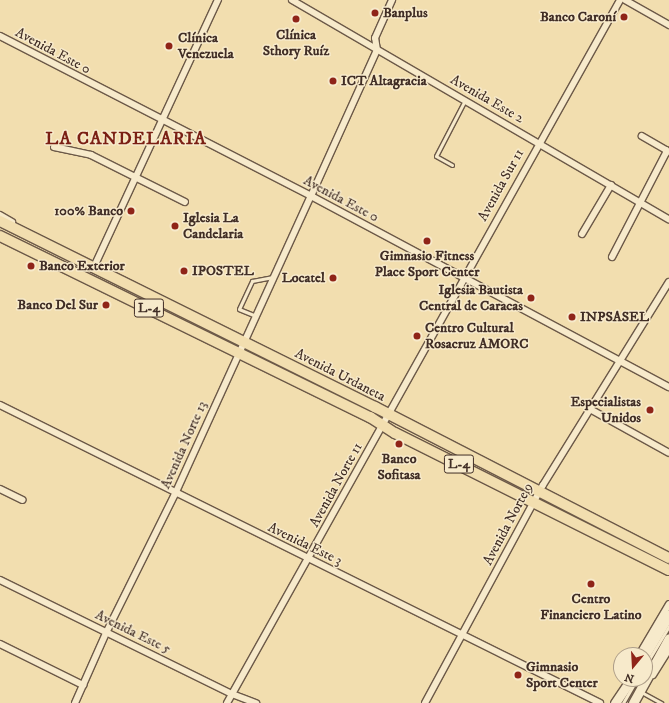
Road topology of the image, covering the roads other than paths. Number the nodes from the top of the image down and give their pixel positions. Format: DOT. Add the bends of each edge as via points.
graph roads {
  1 [pos="218,0"];
  2 [pos="292,0"];
  3 [pos="392,0"];
  4 [pos="620,0"];
  5 [pos="625,0"];
  6 [pos="669,25"];
  7 [pos="0,36"];
  8 [pos="377,50"];
  9 [pos="465,100"];
  10 [pos="163,122"];
  11 [pos="642,136"];
  12 [pos="538,143"];
  13 [pos="54,147"];
  14 [pos="452,165"];
  15 [pos="136,179"];
  16 [pos="611,185"];
  17 [pos="311,196"];
  18 [pos="185,202"];
  19 [pos="642,203"];
  20 [pos="0,215"];
  21 [pos="669,219"];
  22 [pos="0,222"];
  23 [pos="0,230"];
  24 [pos="13,233"];
  25 [pos="582,234"];
  26 [pos="0,236"];
  27 [pos="612,257"];
  28 [pos="61,258"];
  29 [pos="94,269"];
  30 [pos="272,277"];
  31 [pos="463,277"];
  32 [pos="669,282"];
  33 [pos="256,316"];
  34 [pos="243,342"];
  35 [pos="238,353"];
  36 [pos="618,361"];
  37 [pos="669,387"];
  38 [pos="0,405"];
  39 [pos="590,409"];
  40 [pos="389,415"];
  41 [pos="384,426"];
  42 [pos="669,453"];
  43 [pos="0,489"];
  44 [pos="540,491"];
  45 [pos="175,494"];
  46 [pos="23,500"];
  47 [pos="534,501"];
  48 [pos="669,558"];
  49 [pos="309,560"];
  50 [pos="669,570"];
  51 [pos="0,580"];
  52 [pos="669,604"];
  53 [pos="669,615"];
  54 [pos="669,626"];
  55 [pos="106,632"];
  56 [pos="462,634"];
  57 [pos="669,638"];
  58 [pos="0,644"];
  59 [pos="644,647"];
  60 [pos="650,647"];
  61 [pos="669,649"];
  62 [pos="653,653"];
  63 [pos="653,661"];
  64 [pos="83,685"];
  65 [pos="622,687"];
  66 [pos="625,687"];
  67 [pos="635,687"];
  68 [pos="639,687"];
  69 [pos="643,693"];
  70 [pos="232,694"];
  71 [pos="75,703"];
  72 [pos="227,703"];
  73 [pos="256,703"];
  74 [pos="425,703"];
  75 [pos="600,703"];
  76 [pos="614,703"];
  77 [pos="623,703"];
  78 [pos="634,703"];
  79 [pos="661,703"];
  1 -- 10 [label="street"];
  2 -- 8 [label="street, Avenida Este 2"];
  3 -- 8 [label="street" via="375,38"];
  4 -- 12 [label="street, Avenida Sur 11"];
  5 -- 6 [label="street"];
  7 -- 10 [label="street, Avenida Este 0"];
  8 -- 9 [label="street, Avenida Este 2"];
  8 -- 17 [label="street, Avenida Norte 13"];
  9 -- 12 [label="street, Avenida Este 2"];
  9 -- 14 [label="lane" via="436,156"];
  10 -- 15 [label="street"];
  10 -- 17 [label="street, Avenida Este 0"];
  11 -- 19 [label="street" via="666,150"];
  12 -- 16 [label="street, Avenida Este 2"];
  12 -- 31 [label="street, Avenida Sur 11"];
  13 -- 15 [label="street" via="91,155"];
  15 -- 18 [label="street"];
  15 -- 29 [label="street"];
  16 -- 19 [label="street, Avenida Este 2"];
  16 -- 25 [label="street"];
  17 -- 30 [label="street, Avenida Norte 13"];
  17 -- 31 [label="street, Avenida Este 0"];
  19 -- 21 [label="street, Avenida Este 2"];
  19 -- 27 [label="street"];
  20 -- 28 [label="street, Avenida Urdaneta / L-4" via="39,237"];
  22 -- 24 [label="main road, L-4"];
  23 -- 24 [label="main road, L-4"];
  24 -- 28 [label="main road, L-4"];
  26 -- 28 [label="main road, Avenida Urdaneta / L-4"];
  28 -- 29 [label="main road, Avenida Urdaneta / L-4"];
  28 -- 35 [label="main road, Avenida Urdaneta / L-4"];
  29 -- 34 [label="main road, Avenida Urdaneta / L-4"];
  30 -- 33 [label="street, Avenida Norte 13"];
  30 -- 33 [label="lane" via="252,281 239,308"];
  31 -- 36 [label="street, Avenida Este 0"];
  31 -- 40 [label="street, Avenida Norte 11"];
  32 -- 36 [label="street, Avenida Norte 9"];
  33 -- 34 [label="street, Avenida Norte 13"];
  34 -- 35 [label="street, Avenida Norte 13"];
  34 -- 40 [label="main road, Avenida Urdaneta / L-4"];
  35 -- 41 [label="main road, Avenida Urdaneta / L-4"];
  35 -- 45 [label="street, Avenida Norte 13"];
  36 -- 37 [label="street, Avenida Este 0"];
  36 -- 39 [label="street, Avenida Norte 9"];
  38 -- 45 [label="street, Avenida Este 3"];
  39 -- 42 [label="street"];
  39 -- 44 [label="street, Avenida Norte 9"];
  40 -- 41 [label="street, Avenida Norte 11"];
  40 -- 44 [label="main road, Avenida Urdaneta / L-4"];
  41 -- 47 [label="main road, Avenida Urdaneta / L-4"];
  41 -- 49 [label="street, Avenida Norte 11"];
  43 -- 46 [label="street"];
  44 -- 47 [label="street, Avenida Norte 9"];
  44 -- 48 [label="main road, Avenida Urdaneta / L-4"];
  45 -- 49 [label="street, Avenida Este 3"];
  45 -- 55 [label="street, Avenida Norte 13"];
  47 -- 50 [label="main road, Avenida Urdaneta / L-4"];
  47 -- 56 [label="street, Avenida Norte 9"];
  49 -- 56 [label="street, Avenida Este 3"];
  49 -- 70 [label="street, Avenida Norte 11"];
  51 -- 55 [label="street, Avenida Este 5"];
  52 -- 59 [label="street"];
  53 -- 60 [label="main road"];
  54 -- 62 [label="lane"];
  55 -- 64 [label="street, Avenida Norte 13"];
  55 -- 70 [label="street, Avenida Este 5"];
  56 -- 74 [label="street, Avenida Norte 9"];
  56 -- 75 [label="street, Avenida Este 3"];
  57 -- 63 [label="main road"];
  58 -- 64 [label="street"];
  61 -- 69 [label="street"];
  64 -- 71 [label="street, Avenida Norte 13"];
  65 -- 76 [label="street"];
  66 -- 76 [label="main road"];
  67 -- 77 [label="lane"];
  68 -- 78 [label="main road"];
  69 -- 78 [label="street"];
  69 -- 79 [label="lane"];
  70 -- 72 [label="street, Avenida Norte 11"];
  70 -- 73 [label="street, Avenida Este 5"];
}
